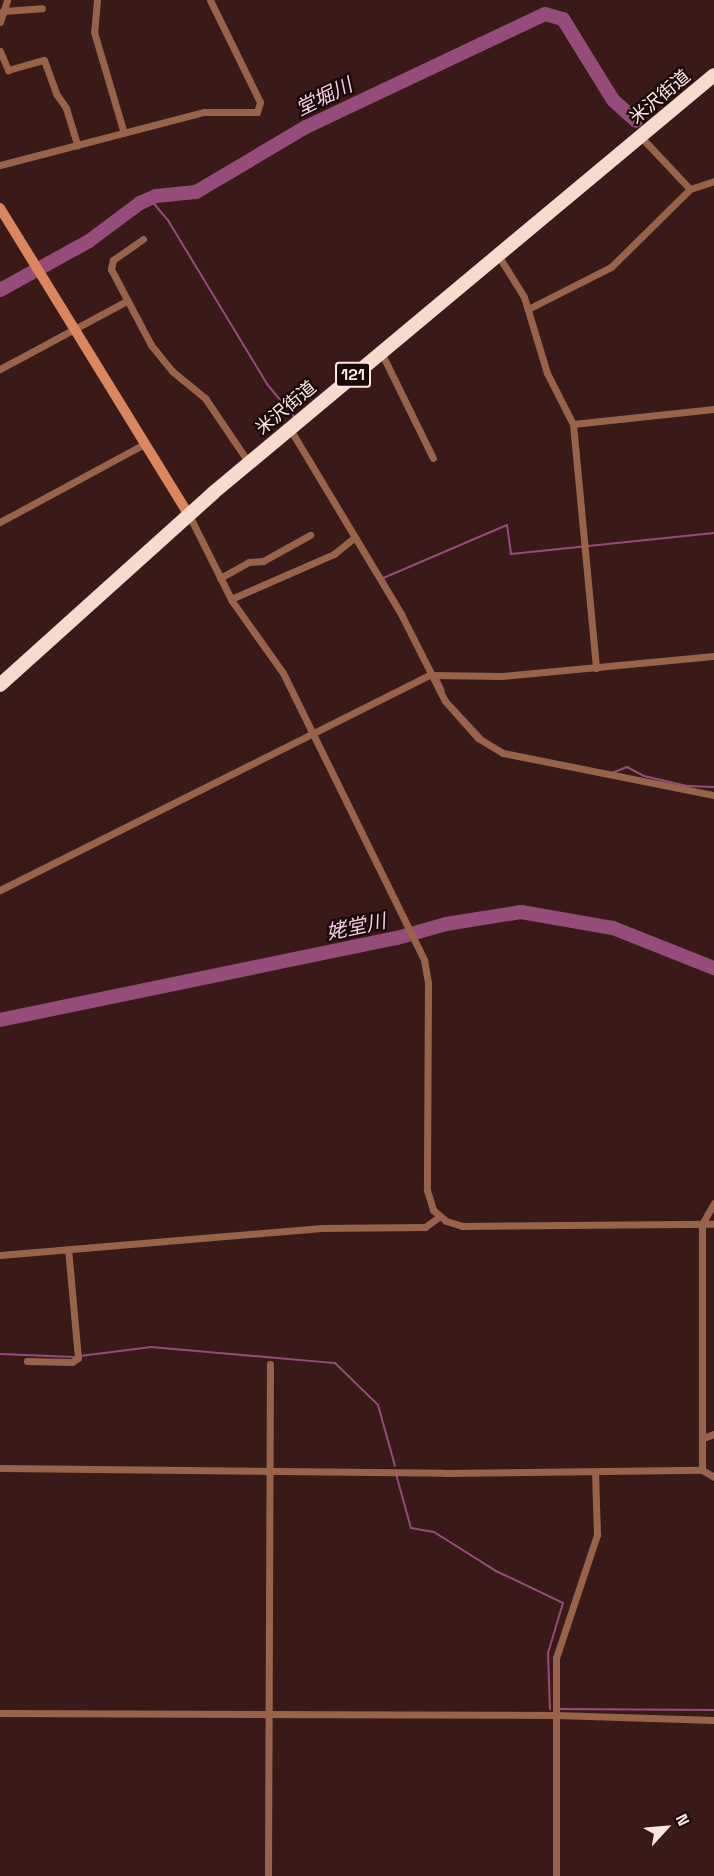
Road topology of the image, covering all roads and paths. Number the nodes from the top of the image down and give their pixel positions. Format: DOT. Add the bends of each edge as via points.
graph roads {
  1 [pos="8,0"];
  2 [pos="97,0"];
  3 [pos="210,0"];
  4 [pos="42,8"];
  5 [pos="3,11"];
  6 [pos="0,22"];
  7 [pos="0,51"];
  8 [pos="714,75"];
  9 [pos="124,133"];
  10 [pos="640,136"];
  11 [pos="77,145"];
  12 [pos="0,165"];
  13 [pos="714,181"];
  14 [pos="690,189"];
  15 [pos="0,208"];
  16 [pos="142,240"];
  17 [pos="498,255"];
  18 [pos="127,301"];
  19 [pos="530,308"];
  20 [pos="73,330"];
  21 [pos="381,352"];
  22 [pos="0,369"];
  23 [pos="714,409"];
  24 [pos="573,424"];
  25 [pos="290,429"];
  26 [pos="144,444"];
  27 [pos="433,458"];
  28 [pos="249,463"];
  29 [pos="189,515"];
  30 [pos="0,522"];
  31 [pos="310,535"];
  32 [pos="354,537"];
  33 [pos="220,578"];
  34 [pos="231,599"];
  35 [pos="714,656"];
  36 [pos="596,668"];
  37 [pos="430,675"];
  38 [pos="2,679"];
  39 [pos="312,735"];
  40 [pos="714,795"];
  41 [pos="0,890"];
  42 [pos="714,1203"];
  43 [pos="439,1216"];
  44 [pos="702,1224"];
  45 [pos="714,1224"];
  46 [pos="68,1249"];
  47 [pos="0,1255"];
  48 [pos="27,1361"];
  49 [pos="270,1364"];
  50 [pos="714,1434"];
  51 [pos="703,1437"];
  52 [pos="0,1468"];
  53 [pos="268,1469"];
  54 [pos="702,1470"];
  55 [pos="595,1472"];
  56 [pos="714,1478"];
  57 [pos="0,1713"];
  58 [pos="269,1714"];
  59 [pos="556,1715"];
  60 [pos="714,1720"];
  61 [pos="268,1876"];
  62 [pos="556,1876"];
  1 -- 5 [label="street"];
  2 -- 9 [label="street" via="94,32"];
  3 -- 9 [label="street" via="260,102 257,112 204,112"];
  4 -- 5 [label="street"];
  5 -- 6 [label="street"];
  7 -- 11 [label="street" via="8,70 44,60 66,108"];
  8 -- 10 [label="highway, 米沢街道 / 121"];
  9 -- 11 [label="street"];
  10 -- 14 [label="street"];
  10 -- 17 [label="highway, 米沢街道 / 121"];
  11 -- 12 [label="street"];
  13 -- 14 [label="street"];
  14 -- 19 [label="street" via="611,267"];
  15 -- 20 [label="street"];
  16 -- 18 [label="street" via="110,263"];
  17 -- 21 [label="highway, 米沢街道 / 121"];
  17 -- 24 [label="street" via="524,297 547,373"];
  18 -- 20 [label="street"];
  18 -- 28 [label="street" via="151,345 172,371 205,398"];
  20 -- 22 [label="street"];
  20 -- 26 [label="street"];
  21 -- 25 [label="highway, 米沢街道 / 121"];
  21 -- 27 [label="street"];
  23 -- 24 [label="street"];
  24 -- 36 [label="street"];
  25 -- 28 [label="highway, 米沢街道 / 121"];
  25 -- 32 [label="street"];
  26 -- 29 [label="street"];
  26 -- 30 [label="street"];
  28 -- 29 [label="highway, 米沢街道 / 121"];
  29 -- 33 [label="street"];
  29 -- 38 [label="highway, 米沢街道 / 121"];
  31 -- 33 [label="street" via="263,561 249,562"];
  32 -- 34 [label="street" via="334,554"];
  32 -- 37 [label="street" via="401,614"];
  33 -- 34 [label="street"];
  34 -- 39 [label="street" via="283,673"];
  35 -- 36 [label="street"];
  36 -- 37 [label="street" via="502,676"];
  37 -- 39 [label="street"];
  37 -- 40 [label="street" via="449,707 478,738 499,752"];
  39 -- 41 [label="street"];
  39 -- 43 [label="street" via="426,966 427,1190"];
  42 -- 44 [label="street"];
  43 -- 44 [label="street" via="462,1226"];
  43 -- 46 [label="street" via="425,1227 322,1228"];
  44 -- 45 [label="street"];
  44 -- 51 [label="street"];
  46 -- 47 [label="street"];
  46 -- 48 [label="street" via="78,1358 72,1362"];
  49 -- 53 [label="street"];
  50 -- 51 [label="street"];
  51 -- 54 [label="street"];
  52 -- 53 [label="street"];
  53 -- 55 [label="street"];
  53 -- 58 [label="street"];
  54 -- 55 [label="street"];
  54 -- 56 [label="street"];
  55 -- 59 [label="street" via="597,1535 558,1644"];
  57 -- 58 [label="street"];
  58 -- 59 [label="street"];
  58 -- 61 [label="street"];
  59 -- 60 [label="street"];
  59 -- 62 [label="street"];
}
